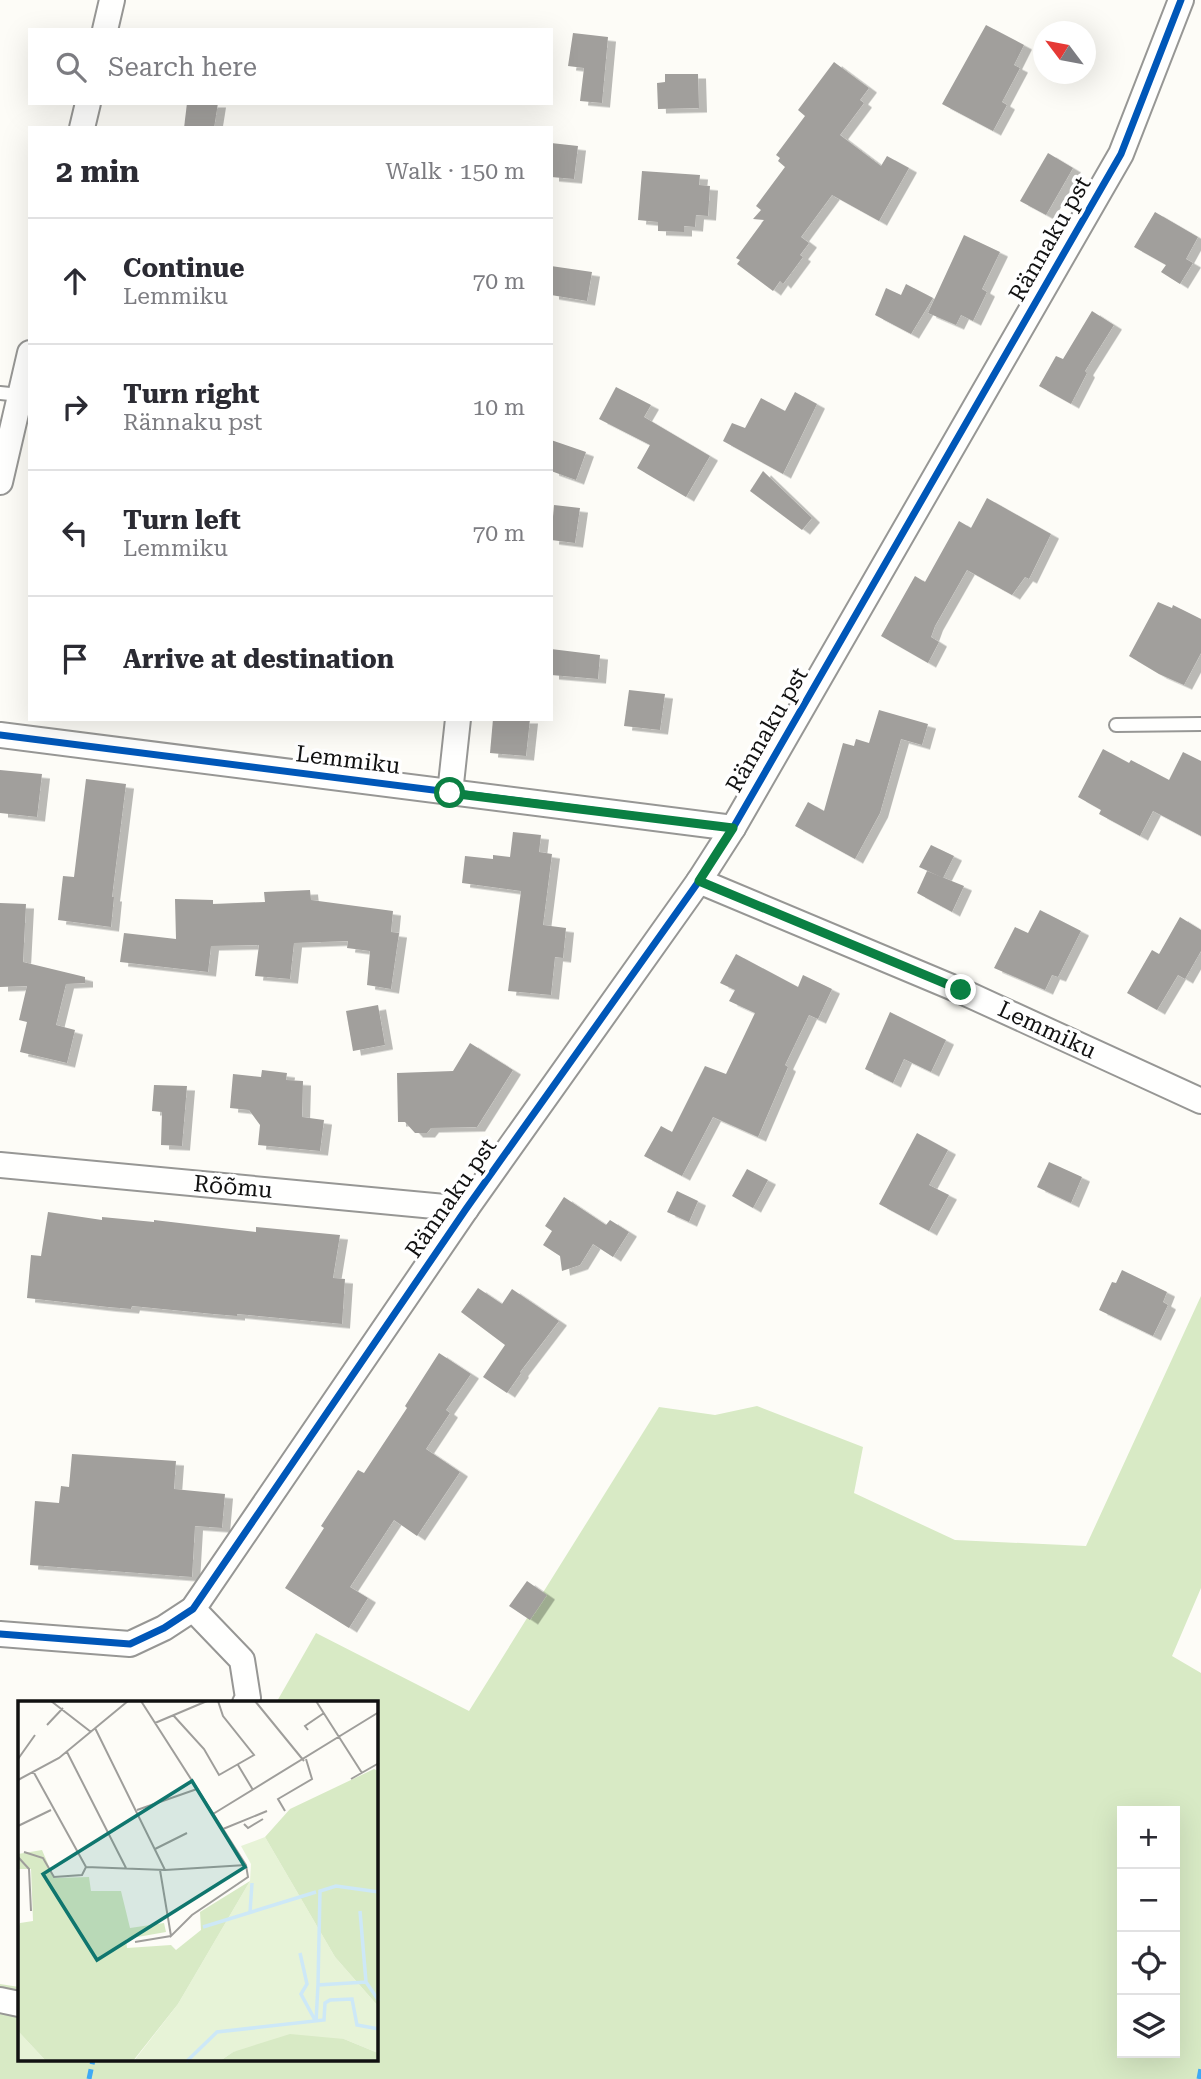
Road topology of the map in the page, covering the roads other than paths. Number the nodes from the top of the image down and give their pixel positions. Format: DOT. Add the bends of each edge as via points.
graph roads {
  1 [pos="112,0"];
  2 [pos="1181,0"];
  3 [pos="105,28"];
  4 [pos="88,105"];
  5 [pos="82,126"];
  6 [pos="28,357"];
  7 [pos="10,394"];
  8 [pos="0,482"];
  9 [pos="458,721"];
  10 [pos="1201,724"];
  11 [pos="1116,725"];
  12 [pos="0,735"];
  13 [pos="450,793"];
  14 [pos="733,828"];
  15 [pos="699,881"];
  16 [pos="1201,1101"];
  17 [pos="0,1164"];
  18 [pos="466,1209"];
  19 [pos="193,1609"];
  20 [pos="0,1634"];
  21 [pos="246,1701"];
  22 [pos="0,2000"];
  23 [pos="18,2004"];
  1 -- 3 [label="street"];
  2 -- 14 [label="street, Rännaku pst" via="1121,154"];
  4 -- 5 [label="street"];
  6 -- 7 [label="street"];
  7 -- 8 [label="street"];
  9 -- 13 [label="street"];
  10 -- 11 [label="lane"];
  12 -- 13 [label="street, Lemmiku"];
  13 -- 14 [label="street, Lemmiku"];
  14 -- 15 [label="street, Rännaku pst"];
  15 -- 16 [label="street, Lemmiku" via="961,990"];
  15 -- 18 [label="street, Rännaku pst"];
  17 -- 18 [label="street, Rõõmu"];
  18 -- 19 [label="street, Rännaku pst"];
  19 -- 20 [label="street" via="130,1644"];
  19 -- 21 [label="street" via="242,1660"];
  22 -- 23 [label="street"];
}
